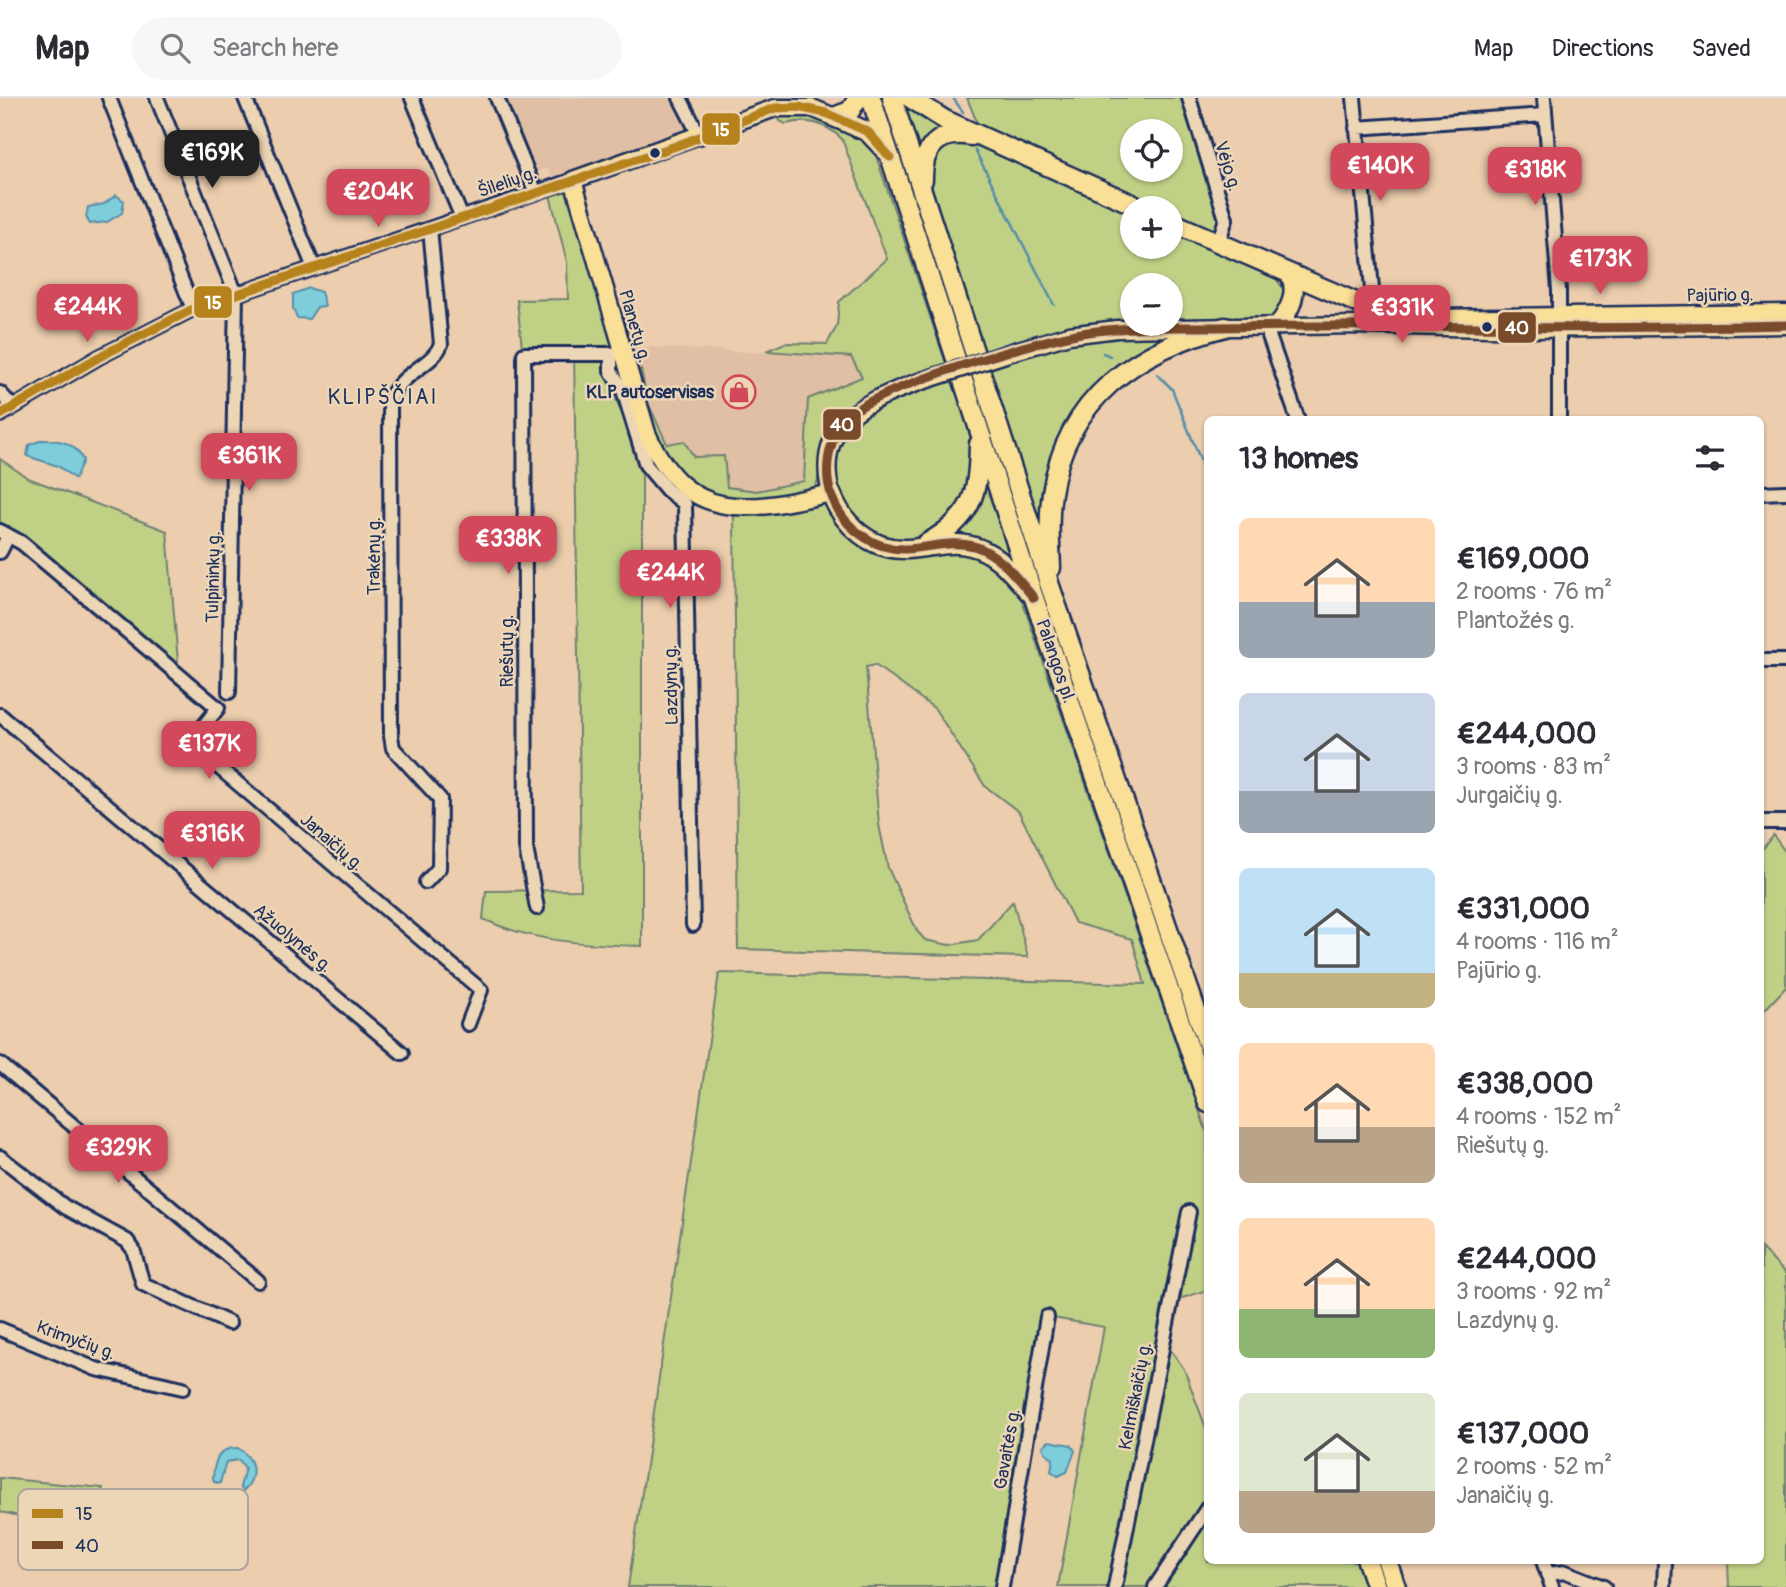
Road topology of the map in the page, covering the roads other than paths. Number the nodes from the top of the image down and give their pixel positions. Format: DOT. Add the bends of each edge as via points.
graph roads {
  1 [pos="109,98"];
  2 [pos="158,98"];
  3 [pos="245,98"];
  4 [pos="412,98"];
  5 [pos="497,98"];
  6 [pos="680,98"];
  7 [pos="858,98"];
  8 [pos="871,98"];
  9 [pos="892,98"];
  10 [pos="910,98"];
  11 [pos="1189,98"];
  12 [pos="1354,98"];
  13 [pos="1544,98"];
  14 [pos="1545,115"];
  15 [pos="834,117"];
  16 [pos="1356,128"];
  17 [pos="700,137"];
  18 [pos="985,139"];
  19 [pos="890,157"];
  20 [pos="573,180"];
  21 [pos="536,193"];
  22 [pos="923,196"];
  23 [pos="1120,199"];
  24 [pos="462,218"];
  25 [pos="1183,227"];
  26 [pos="430,229"];
  27 [pos="1218,243"];
  28 [pos="314,268"];
  29 [pos="1290,274"];
  30 [pos="236,294"];
  31 [pos="193,309"];
  32 [pos="1374,310"];
  33 [pos="1786,313"];
  34 [pos="1439,317"];
  35 [pos="1558,322"];
  36 [pos="1361,325"];
  37 [pos="1786,325"];
  38 [pos="1274,326"];
  39 [pos="1225,327"];
  40 [pos="617,354"];
  41 [pos="0,393"];
  42 [pos="13,407"];
  43 [pos="0,415"];
  44 [pos="1297,416"];
  45 [pos="1559,416"];
  46 [pos="979,430"];
  47 [pos="1786,492"];
  48 [pos="1764,493"];
  49 [pos="831,494"];
  50 [pos="4,533"];
  51 [pos="922,546"];
  52 [pos="0,552"];
  53 [pos="1051,589"];
  54 [pos="1034,598"];
  55 [pos="1764,661"];
  56 [pos="1786,661"];
  57 [pos="229,692"];
  58 [pos="0,715"];
  59 [pos="1764,822"];
  60 [pos="1786,822"];
  61 [pos="426,882"];
  62 [pos="537,908"];
  63 [pos="693,925"];
  64 [pos="468,1024"];
  65 [pos="1204,1033"];
  66 [pos="402,1053"];
  67 [pos="0,1064"];
  68 [pos="1204,1091"];
  69 [pos="0,1157"];
  70 [pos="1189,1212"];
  71 [pos="258,1281"];
  72 [pos="1047,1317"];
  73 [pos="229,1323"];
  74 [pos="0,1329"];
  75 [pos="183,1388"];
  76 [pos="1204,1513"];
  77 [pos="1368,1564"];
  78 [pos="1388,1564"];
  79 [pos="1665,1564"];
  80 [pos="1545,1567"];
  81 [pos="1002,1587"];
  82 [pos="1115,1587"];
  83 [pos="1155,1587"];
  84 [pos="1376,1587"];
  85 [pos="1396,1587"];
  86 [pos="1552,1587"];
  87 [pos="1604,1587"];
  88 [pos="1664,1587"];
  1 -- 31 [label="street"];
  2 -- 30 [label="street"];
  3 -- 28 [label="street"];
  4 -- 24 [label="street"];
  5 -- 21 [label="street"];
  6 -- 17 [label="street"];
  7 -- 15 [label="highway" via="850,111"];
  8 -- 19 [label="highway, Palangos pl."];
  9 -- 22 [label="highway, Palangos pl."];
  10 -- 18 [label="highway"];
  11 -- 27 [label="street, Vėjo g." via="1226,219"];
  12 -- 16 [label="street"];
  13 -- 14 [label="street"];
  14 -- 16 [label="street"];
  14 -- 35 [label="street"];
  15 -- 17 [label="main road, Šilelių g." via="812,108 775,108"];
  15 -- 19 [label="highway" via="868,132"];
  16 -- 32 [label="street"];
  17 -- 20 [label="main road, Šilelių g."];
  18 -- 22 [label="highway" via="958,134 935,141 924,160"];
  18 -- 23 [label="highway"];
  19 -- 46 [label="highway, Palangos pl."];
  20 -- 21 [label="street, Šilelių g."];
  20 -- 40 [label="main road, Planetų g."];
  21 -- 24 [label="street, Šilelių g."];
  22 -- 53 [label="highway, Palangos pl."];
  24 -- 26 [label="street, Šilelių g."];
  25 -- 27 [label="highway"];
  26 -- 28 [label="street, Šilelių g."];
  26 -- 61 [label="street, Trakėnų g." via="441,344 433,357 397,384 390,399 391,736 393,748 440,799 439,868"];
  27 -- 29 [label="highway"];
  28 -- 30 [label="street, Šilelių g."];
  29 -- 32 [label="highway"];
  29 -- 38 [label="highway" via="1296,285 1294,296"];
  30 -- 31 [label="street, Šilelių g."];
  30 -- 57 [label="street, Tulpininkų g."];
  31 -- 42 [label="street, Šilelių g."];
  32 -- 34 [label="highway"];
  33 -- 35 [label="main road, Pajūrio g."];
  34 -- 35 [label="main road, Pajūrio g."];
  34 -- 36 [label="main road, Pajūrio g."];
  35 -- 36 [label="main road, Pajūrio g."];
  35 -- 37 [label="main road, Pajūrio g."];
  35 -- 45 [label="street"];
  36 -- 38 [label="main road, Pajūrio g."];
  38 -- 39 [label="main road, Pajūrio g."];
  38 -- 44 [label="street" via="1269,337"];
  39 -- 49 [label="main road, Pajūrio g., bridge" via="1087,332 1018,350 867,403 836,434 829,457"];
  39 -- 53 [label="highway" via="1185,338 1132,363 1082,415 1059,462 1052,490"];
  40 -- 49 [label="main road, Planetų g." via="653,447 667,469 692,491 716,503 748,509"];
  40 -- 62 [label="street, Riešutų g." via="524,354 526,848"];
  40 -- 63 [label="street, Lazdynų g." via="611,371 623,390 646,465 685,504"];
  41 -- 42 [label="street"];
  42 -- 43 [label="street, Šilelių g."];
  46 -- 51 [label="highway" via="979,472 972,500 957,525"];
  46 -- 54 [label="highway, Palangos pl."];
  47 -- 48 [label="street"];
  49 -- 51 [label="highway" via="845,521 869,540 897,549"];
  50 -- 52 [label="street"];
  50 -- 64 [label="street, Janaičių g." via="22,543 218,708 190,743 481,990"];
  51 -- 54 [label="highway" via="953,543 982,550 1000,560"];
  53 -- 65 [label="highway, Palangos pl."];
  54 -- 68 [label="highway, Palangos pl."];
  55 -- 56 [label="street"];
  58 -- 66 [label="street, Ąžuolynės g."];
  59 -- 60 [label="street"];
  67 -- 71 [label="street"];
  69 -- 73 [label="street" via="65,1207 127,1241 143,1284"];
  70 -- 82 [label="street, Kelmiškaičių g."];
  72 -- 81 [label="street, Gavaitės g."];
  74 -- 75 [label="street, Krimyčių g." via="96,1369"];
  76 -- 83 [label="street"];
  77 -- 84 [label="highway"];
  78 -- 85 [label="highway"];
  79 -- 88 [label="street"];
  80 -- 86 [label="street"];
  80 -- 87 [label="street"];
}
